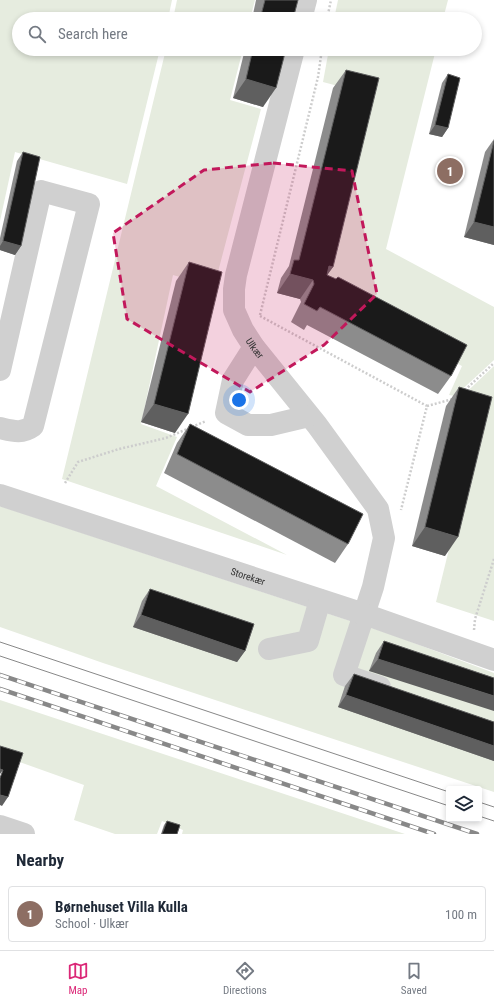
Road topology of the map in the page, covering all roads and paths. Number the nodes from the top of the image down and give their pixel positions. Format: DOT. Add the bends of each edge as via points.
graph roads {
  1 [pos="306,0"];
  2 [pos="330,0"];
  3 [pos="303,12"];
  4 [pos="328,12"];
  5 [pos="292,56"];
  6 [pos="321,56"];
  7 [pos="234,302"];
  8 [pos="260,316"];
  9 [pos="254,347"];
  10 [pos="494,363"];
  11 [pos="0,370"];
  12 [pos="464,391"];
  13 [pos="455,398"];
  14 [pos="428,406"];
  15 [pos="226,412"];
  16 [pos="309,416"];
  17 [pos="0,428"];
  18 [pos="188,429"];
  19 [pos="194,432"];
  20 [pos="65,483"];
  21 [pos="0,495"];
  22 [pos="399,517"];
  23 [pos="494,559"];
  24 [pos="320,600"];
  25 [pos="364,614"];
  26 [pos="269,648"];
  27 [pos="470,652"];
  28 [pos="494,660"];
  29 [pos="396,693"];
  30 [pos="0,826"];
  31 [pos="24,834"];
  1 -- 3 [label="street"];
  2 -- 4 [label="path"];
  5 -- 7 [label="street, Ulkær" via="236,275"];
  6 -- 8 [label="path"];
  7 -- 8 [label="path"];
  7 -- 9 [label="street, Ulkær" via="238,320"];
  8 -- 14 [label="path"];
  9 -- 15 [label="street" via="233,380"];
  9 -- 16 [label="street, Ulkær"];
  10 -- 12 [label="path"];
  11 -- 17 [label="street" via="41,191 89,204 33,426 23,432"];
  13 -- 14 [label="path"];
  14 -- 22 [label="path"];
  15 -- 16 [label="street" via="248,425 271,425"];
  15 -- 18 [label="path"];
  16 -- 25 [label="street, Ulkær" via="378,509 384,538"];
  18 -- 19 [label="path"];
  18 -- 20 [label="path" via="166,438 78,462"];
  21 -- 24 [label="street, Storekær"];
  23 -- 27 [label="path" via="475,619"];
  24 -- 25 [label="street, Storekær"];
  24 -- 26 [label="street" via="308,641"];
  25 -- 27 [label="street, Storekær"];
  25 -- 29 [label="street, Ulkær" via="344,675"];
  27 -- 28 [label="street, Storekær"];
  30 -- 31 [label="street"];
}
